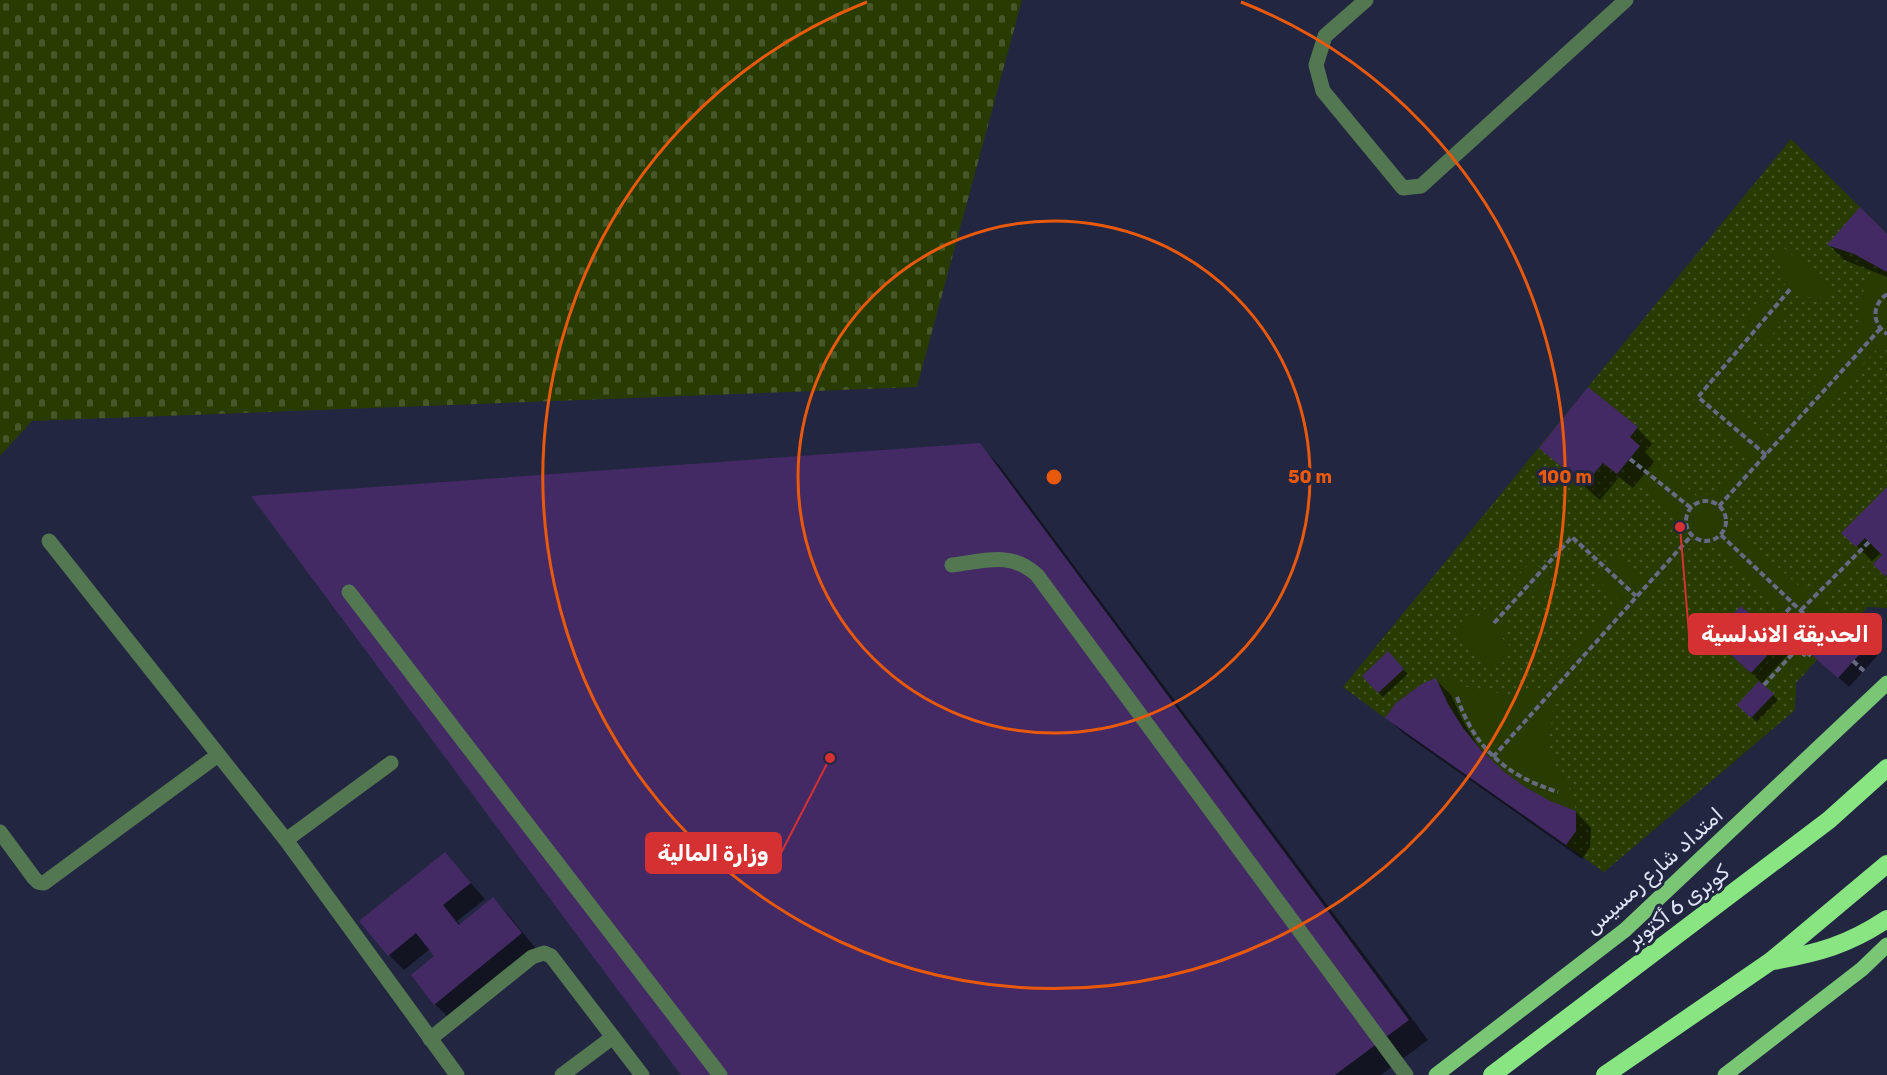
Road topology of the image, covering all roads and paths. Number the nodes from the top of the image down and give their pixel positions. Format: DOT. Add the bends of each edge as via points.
graph roads {
  1 [pos="1366,0"];
  2 [pos="1626,0"];
  3 [pos="1792,287"];
  4 [pos="1887,294"];
  5 [pos="1880,329"];
  6 [pos="1887,334"];
  7 [pos="1766,454"];
  8 [pos="1629,459"];
  9 [pos="1719,506"];
  10 [pos="1691,508"];
  11 [pos="1692,535"];
  12 [pos="1721,535"];
  13 [pos="49,541"];
  14 [pos="1869,542"];
  15 [pos="952,565"];
  16 [pos="349,592"];
  17 [pos="1636,596"];
  18 [pos="1794,604"];
  19 [pos="1801,610"];
  20 [pos="1494,623"];
  21 [pos="1821,630"];
  22 [pos="1767,631"];
  23 [pos="1811,653"];
  24 [pos="1887,683"];
  25 [pos="1764,685"];
  26 [pos="1457,697"];
  27 [pos="218,755"];
  28 [pos="1493,757"];
  29 [pos="391,763"];
  30 [pos="1887,768"];
  31 [pos="1558,792"];
  32 [pos="0,832"];
  33 [pos="286,840"];
  34 [pos="1887,864"];
  35 [pos="1887,919"];
  36 [pos="1887,945"];
  37 [pos="1771,961"];
  38 [pos="613,1037"];
  39 [pos="430,1039"];
  40 [pos="457,1075"];
  41 [pos="562,1075"];
  42 [pos="642,1075"];
  43 [pos="720,1075"];
  44 [pos="1406,1075"];
  45 [pos="1436,1075"];
  46 [pos="1492,1075"];
  47 [pos="1605,1075"];
  48 [pos="1725,1075"];
  1 -- 2 [label="street" via="1324,36 1316,65 1323,91 1403,188 1421,186"];
  3 -- 7 [label="path" via="1698,397"];
  4 -- 5 [label="path" via="1875,311"];
  5 -- 6 [label="path"];
  5 -- 7 [label="path"];
  7 -- 9 [label="path"];
  8 -- 10 [label="path"];
  9 -- 10 [label="path" via="1705,501"];
  9 -- 12 [label="path" via="1726,520"];
  10 -- 11 [label="path" via="1686,522"];
  11 -- 12 [label="path" via="1707,542"];
  11 -- 17 [label="path"];
  12 -- 18 [label="path"];
  13 -- 27 [label="street"];
  14 -- 19 [label="path"];
  15 -- 44 [label="street" via="1002,559 1027,566 1037,575"];
  16 -- 43 [label="street"];
  17 -- 20 [label="path" via="1572,537"];
  17 -- 28 [label="path"];
  18 -- 19 [label="path"];
  18 -- 22 [label="path"];
  19 -- 21 [label="path"];
  23 -- 25 [label="path" via="1807,657 1797,649"];
  24 -- 45 [label="main road, امتداد شارع رمسيس" via="1625,930"];
  26 -- 28 [label="path" via="1472,729"];
  27 -- 32 [label="street" via="44,883 34,878"];
  27 -- 33 [label="street"];
  28 -- 31 [label="path" via="1534,785"];
  29 -- 33 [label="street"];
  30 -- 46 [label="highway, كوبرى 6 أكتوبر" via="1829,820"];
  33 -- 39 [label="street"];
  34 -- 37 [label="highway"];
  35 -- 37 [label="highway" via="1818,953"];
  36 -- 48 [label="main road" via="1862,969"];
  37 -- 47 [label="highway"];
  38 -- 39 [label="street" via="551,956 544,953 532,957"];
  38 -- 41 [label="street"];
  38 -- 42 [label="street"];
  39 -- 40 [label="street"];
}
